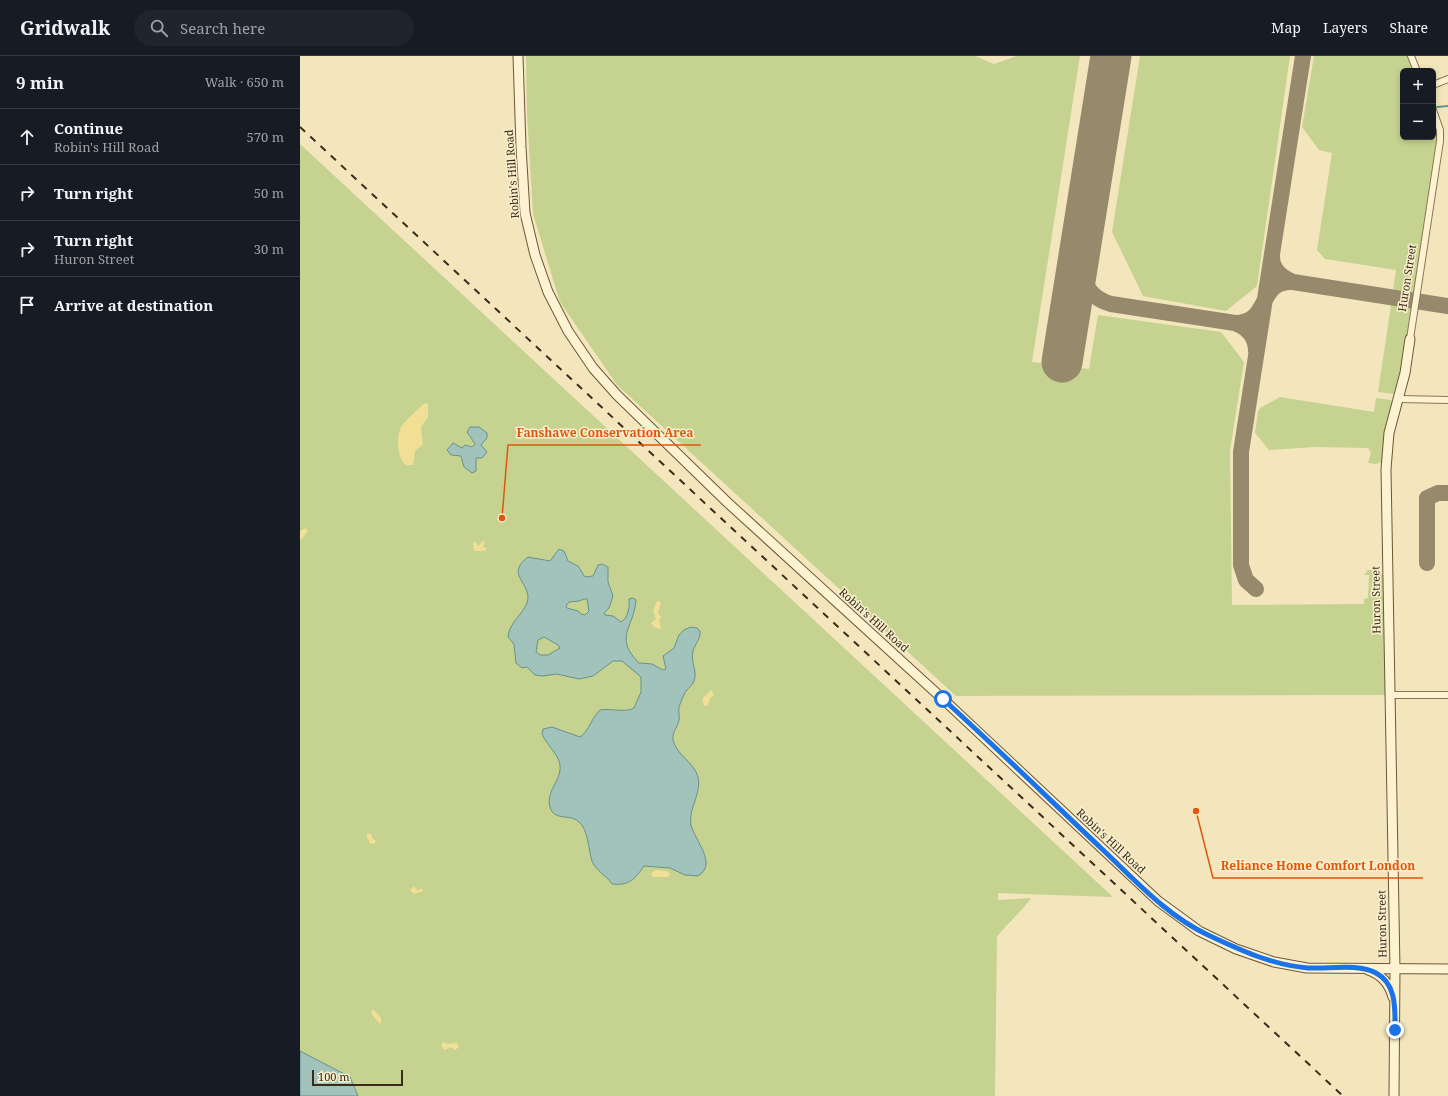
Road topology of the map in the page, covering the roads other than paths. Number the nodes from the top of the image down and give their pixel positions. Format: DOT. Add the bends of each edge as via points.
graph roads {
  1 [pos="518,56"];
  2 [pos="1411,56"];
  3 [pos="1416,68"];
  4 [pos="1448,79"];
  5 [pos="1436,84"];
  6 [pos="1436,119"];
  7 [pos="1410,339"];
  8 [pos="1399,399"];
  9 [pos="1448,400"];
  10 [pos="1448,695"];
  11 [pos="1390,696"];
  12 [pos="1362,968"];
  13 [pos="1395,969"];
  14 [pos="1448,969"];
  15 [pos="1395,1002"];
  16 [pos="1394,1096"];
  1 -- 12 [label="main road, Robin's Hill Road" via="525,213 535,255 548,292 568,331 593,368 617,396 1158,902 1199,931 1236,949 1274,962 1307,968"];
  2 -- 3 [label="street"];
  4 -- 5 [label="street"];
  6 -- 7 [label="street, Huron Street" via="1440,130 1440,142"];
  7 -- 8 [label="main road, Huron Street"];
  8 -- 9 [label="street"];
  8 -- 11 [label="main road, Huron Street" via="1389,434 1386,469"];
  10 -- 11 [label="street"];
  11 -- 13 [label="main road, Huron Street"];
  12 -- 13 [label="main road, Robin's Hill Road"];
  12 -- 15 [label="main road" via="1384,979"];
  13 -- 14 [label="main road, Robin's Hill Road"];
  13 -- 15 [label="main road, Huron Street"];
  15 -- 16 [label="main road, Huron Street"];
}
